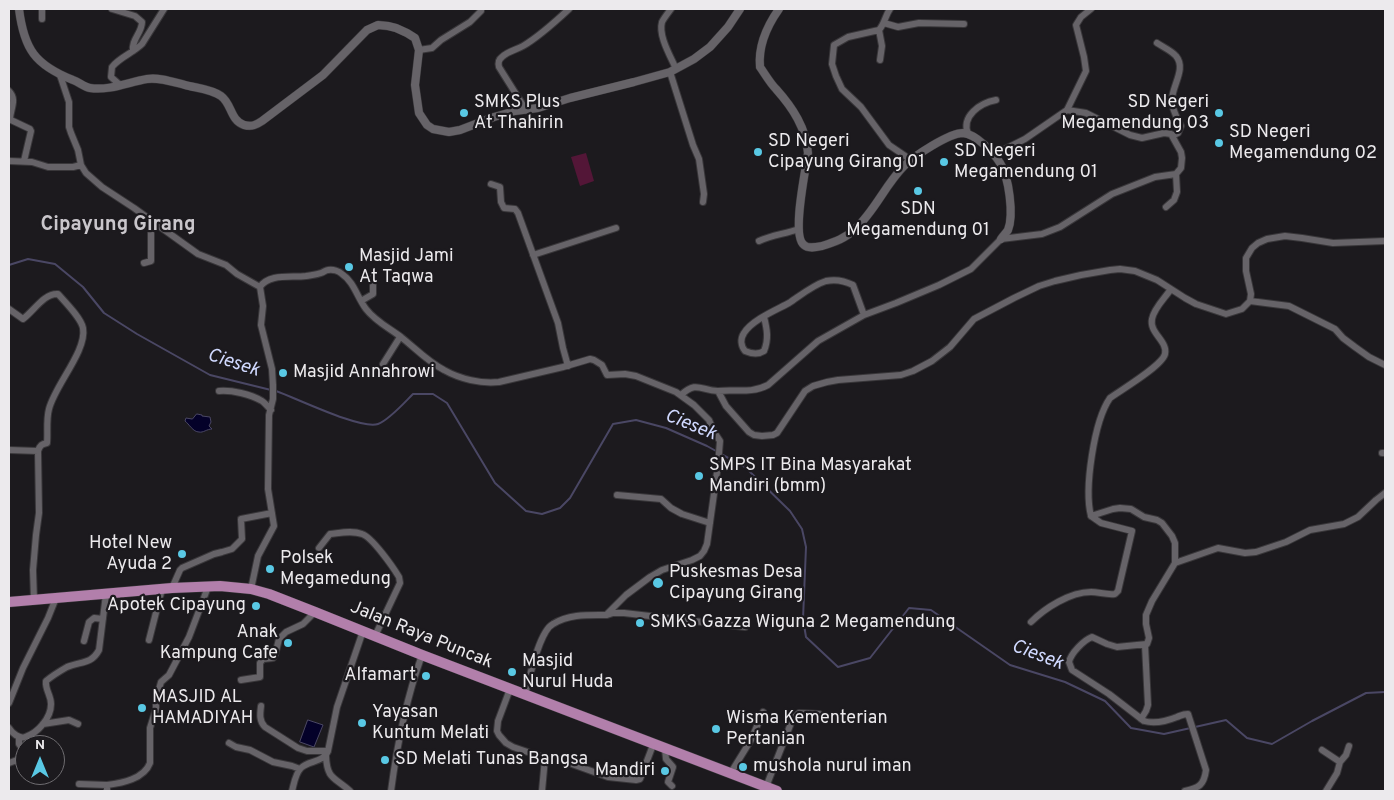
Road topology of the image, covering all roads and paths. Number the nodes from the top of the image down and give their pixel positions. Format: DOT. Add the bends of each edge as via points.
graph roads {
  1 [pos="19,9"];
  2 [pos="42,9"];
  3 [pos="112,9"];
  4 [pos="164,9"];
  5 [pos="481,9"];
  6 [pos="570,9"];
  7 [pos="672,9"];
  8 [pos="740,9"];
  9 [pos="779,9"];
  10 [pos="890,9"];
  11 [pos="1091,9"];
  12 [pos="42,19"];
  13 [pos="884,23"];
  14 [pos="964,24"];
  15 [pos="879,30"];
  16 [pos="1157,43"];
  17 [pos="420,50"];
  18 [pos="133,51"];
  19 [pos="880,60"];
  20 [pos="673,70"];
  21 [pos="60,75"];
  22 [pos="120,85"];
  23 [pos="9,91"];
  24 [pos="996,100"];
  25 [pos="526,110"];
  26 [pos="1067,110"];
  27 [pos="968,134"];
  28 [pos="1172,136"];
  29 [pos="989,150"];
  30 [pos="911,160"];
  31 [pos="9,161"];
  32 [pos="24,161"];
  33 [pos="81,165"];
  34 [pos="1176,174"];
  35 [pos="491,184"];
  36 [pos="703,202"];
  37 [pos="1166,207"];
  38 [pos="151,221"];
  39 [pos="616,228"];
  40 [pos="798,229"];
  41 [pos="1001,239"];
  42 [pos="759,241"];
  43 [pos="1385,241"];
  44 [pos="533,255"];
  45 [pos="144,263"];
  46 [pos="373,275"];
  47 [pos="260,287"];
  48 [pos="1171,289"];
  49 [pos="361,301"];
  50 [pos="1250,301"];
  51 [pos="9,309"];
  52 [pos="864,315"];
  53 [pos="764,317"];
  54 [pos="400,337"];
  55 [pos="567,362"];
  56 [pos="383,364"];
  57 [pos="1385,365"];
  58 [pos="218,391"];
  59 [pos="718,391"];
  60 [pos="681,395"];
  61 [pos="271,410"];
  62 [pos="9,450"];
  63 [pos="38,451"];
  64 [pos="1385,493"];
  65 [pos="617,495"];
  66 [pos="272,513"];
  67 [pos="1091,516"];
  68 [pos="710,522"];
  69 [pos="319,548"];
  70 [pos="1175,563"];
  71 [pos="208,587"];
  72 [pos="167,588"];
  73 [pos="251,589"];
  74 [pos="106,594"];
  75 [pos="56,598"];
  76 [pos="34,600"];
  77 [pos="9,602"];
  78 [pos="315,612"];
  79 [pos="606,615"];
  80 [pos="103,619"];
  81 [pos="1031,622"];
  82 [pos="744,626"];
  83 [pos="362,631"];
  84 [pos="375,636"];
  85 [pos="149,640"];
  86 [pos="84,641"];
  87 [pos="1145,645"];
  88 [pos="422,656"];
  89 [pos="241,680"];
  90 [pos="510,689"];
  91 [pos="525,695"];
  92 [pos="9,703"];
  93 [pos="261,706"];
  94 [pos="763,712"];
  95 [pos="819,714"];
  96 [pos="1141,719"];
  97 [pos="43,724"];
  98 [pos="78,724"];
  99 [pos="28,735"];
  100 [pos="229,744"];
  101 [pos="653,744"];
  102 [pos="1349,746"];
  103 [pos="666,749"];
  104 [pos="1322,750"];
  105 [pos="327,754"];
  106 [pos="558,759"];
  107 [pos="1340,762"];
  108 [pos="300,768"];
  109 [pos="730,774"];
  110 [pos="79,784"];
  111 [pos="672,786"];
  112 [pos="766,787"];
  113 [pos="107,788"];
  114 [pos="292,791"];
  115 [pos="350,791"];
  116 [pos="391,791"];
  117 [pos="542,791"];
  118 [pos="777,791"];
  119 [pos="1185,791"];
  120 [pos="1326,791"];
  1 -- 21 [label="street" via="28,46 49,69"];
  2 -- 12 [label="street"];
  3 -- 18 [label="street" via="135,16 142,22"];
  4 -- 18 [label="street" via="142,44"];
  5 -- 17 [label="street" via="470,22 432,48"];
  6 -- 25 [label="street" via="523,46 501,57 499,68"];
  7 -- 20 [label="street" via="662,21 661,28"];
  8 -- 20 [label="street" via="710,46"];
  9 -- 40 [label="street" via="768,26 759,58 760,67 801,124 807,142"];
  10 -- 13 [label="street"];
  11 -- 26 [label="street" via="1076,25 1086,71"];
  13 -- 14 [label="street" via="898,27 919,23"];
  13 -- 15 [label="street"];
  15 -- 19 [label="street"];
  15 -- 30 [label="street" via="848,37 834,45 833,68 842,89 889,145"];
  16 -- 28 [label="street" via="1175,54 1179,61 1172,98 1180,126 1178,133"];
  17 -- 22 [label="street" via="415,38 396,28 378,25 367,30 323,75 255,126 236,120 223,97 214,92 148,78"];
  17 -- 25 [label="street" via="415,85 419,113 433,129 460,130 494,117"];
  18 -- 22 [label="street" via="112,67 111,77"];
  20 -- 25 [label="street"];
  20 -- 36 [label="street" via="692,145 699,158"];
  21 -- 22 [label="street" via="89,88"];
  21 -- 33 [label="street" via="68,98 69,127"];
  23 -- 32 [label="street" via="13,96 11,120 31,131"];
  24 -- 27 [label="street" via="985,103 968,118 965,127"];
  26 -- 28 [label="street" via="1086,113 1142,138 1164,133"];
  26 -- 29 [label="street" via="1025,139 1003,150"];
  27 -- 29 [label="street"];
  27 -- 30 [label="street" via="946,138"];
  28 -- 34 [label="street" via="1182,158 1181,168"];
  29 -- 41 [label="street" via="1001,165 1012,207 1008,230"];
  30 -- 40 [label="street" via="848,236 819,247 807,247 800,242"];
  31 -- 32 [label="street"];
  32 -- 33 [label="street" via="48,167"];
  33 -- 38 [label="street" via="102,188"];
  34 -- 37 [label="street" via="1177,192"];
  34 -- 41 [label="street" via="1155,177 1112,194 1060,227 1042,234"];
  35 -- 44 [label="street" via="500,188 504,208 516,210"];
  38 -- 45 [label="street" via="151,260"];
  38 -- 47 [label="street" via="198,254 226,265"];
  39 -- 44 [label="street"];
  40 -- 42 [label="street"];
  41 -- 52 [label="street" via="971,269"];
  43 -- 50 [label="street" via="1333,243 1293,236 1267,239 1252,248 1246,258"];
  44 -- 55 [label="street" via="558,323"];
  46 -- 49 [label="street" via="373,294"];
  47 -- 49 [label="street" via="271,279 319,274 329,269 344,275"];
  47 -- 61 [label="street" via="261,325 272,369"];
  48 -- 50 [label="street" via="1196,304 1226,314 1242,310"];
  48 -- 59 [label="street" via="1147,276 1120,270 1081,275 1039,286 974,319 950,347 914,371 827,382 809,388 773,435 759,436 749,432 726,406"];
  48 -- 67 [label="street" via="1152,317 1151,324 1165,348 1163,359 1105,405 1092,456 1088,498"];
  49 -- 54 [label="street" via="372,315"];
  50 -- 57 [label="street" via="1290,306 1335,329 1354,347"];
  51 -- 63 [label="street" via="24,319 44,299 58,294 83,326 83,338 76,358 49,410 47,444 42,444"];
  52 -- 53 [label="street" via="852,285 833,280 825,281"];
  52 -- 59 [label="street" via="818,341 768,385 741,392"];
  53 -- 53 [label="street" via="767,330 764,351 756,354 745,351 741,340 743,334"];
  54 -- 55 [label="street" via="444,371 481,382 499,382"];
  54 -- 56 [label="street"];
  55 -- 60 [label="street" via="594,360 602,365 607,375 636,376"];
  58 -- 61 [label="street" via="246,395 263,402"];
  59 -- 60 [label="street" via="692,387"];
  60 -- 68 [label="street" via="709,420 720,441"];
  61 -- 66 [label="street" via="268,489"];
  62 -- 63 [label="street"];
  63 -- 76 [label="street" via="39,513 33,570"];
  64 -- 70 [label="street" via="1358,517 1344,524 1310,530 1256,552 1218,548"];
  65 -- 68 [label="street" via="661,499 682,514"];
  66 -- 72 [label="street" via="241,519 242,539 232,548 182,568"];
  66 -- 73 [label="street" via="274,526 258,556"];
  67 -- 70 [label="street" via="1120,508 1157,520 1172,536"];
  67 -- 81 [label="street" via="1101,523 1132,531 1118,592 1073,596 1045,609"];
  68 -- 79 [label="street" via="707,544 700,556 650,576"];
  69 -- 84 [label="street" via="330,534 362,534 400,576 400,583"];
  70 -- 87 [label="street" via="1146,615 1149,638"];
  71 -- 72 [label="highway, Jalan Raya Puncak"];
  71 -- 73 [label="highway, Jalan Raya Puncak"];
  71 -- 113 [label="street" via="188,637 169,675 161,682 150,728 148,767 126,782"];
  72 -- 74 [label="highway, Jalan Raya Puncak"];
  72 -- 85 [label="street"];
  73 -- 78 [label="highway, Jalan Raya Puncak"];
  74 -- 75 [label="highway, Jalan Raya Puncak"];
  74 -- 80 [label="street"];
  75 -- 76 [label="highway, Jalan Raya Puncak"];
  75 -- 92 [label="street"];
  76 -- 77 [label="highway, Jalan Raya Puncak"];
  78 -- 83 [label="highway, Jalan Raya Puncak"];
  78 -- 89 [label="street" via="279,639 273,658 263,659 260,663 260,677"];
  79 -- 82 [label="street" via="624,613"];
  79 -- 91 [label="street" via="575,616 552,624 534,658"];
  80 -- 86 [label="street" via="94,618 89,622"];
  80 -- 97 [label="street" via="96,656 68,666 46,681 51,705"];
  83 -- 84 [label="highway, Jalan Raya Puncak"];
  83 -- 105 [label="street" via="336,707"];
  84 -- 88 [label="highway, Jalan Raya Puncak"];
  87 -- 96 [label="street" via="1148,705"];
  87 -- 96 [label="street" via="1117,647 1092,637 1068,662 1072,670"];
  88 -- 90 [label="highway, Jalan Raya Puncak"];
  88 -- 116 [label="street" via="412,683 396,751"];
  90 -- 91 [label="highway, Jalan Raya Puncak"];
  90 -- 117 [label="street" via="497,731 506,743 545,758"];
  91 -- 101 [label="highway, Jalan Raya Puncak"];
  93 -- 105 [label="street" via="260,719 265,727 298,748"];
  94 -- 109 [label="street" via="751,740"];
  95 -- 112 [label="street" via="799,713 793,718"];
  96 -- 119 [label="street" via="1161,721 1188,714 1206,774 1200,786"];
  97 -- 98 [label="street" via="70,720"];
  97 -- 99 [label="street"];
  100 -- 108 [label="street" via="273,762"];
  101 -- 103 [label="highway, Jalan Raya Puncak"];
  101 -- 106 [label="street" via="642,774 636,780 608,777"];
  102 -- 107 [label="street"];
  103 -- 109 [label="highway, Jalan Raya Puncak"];
  103 -- 111 [label="street" via="666,759 673,767 668,782"];
  104 -- 107 [label="street"];
  105 -- 108 [label="street" via="321,760"];
  105 -- 115 [label="street" via="326,764 331,776"];
  107 -- 120 [label="street"];
  108 -- 114 [label="street"];
  109 -- 112 [label="highway, Jalan Raya Puncak"];
  110 -- 113 [label="street"];
  112 -- 118 [label="highway, Jalan Raya Puncak"];
}
